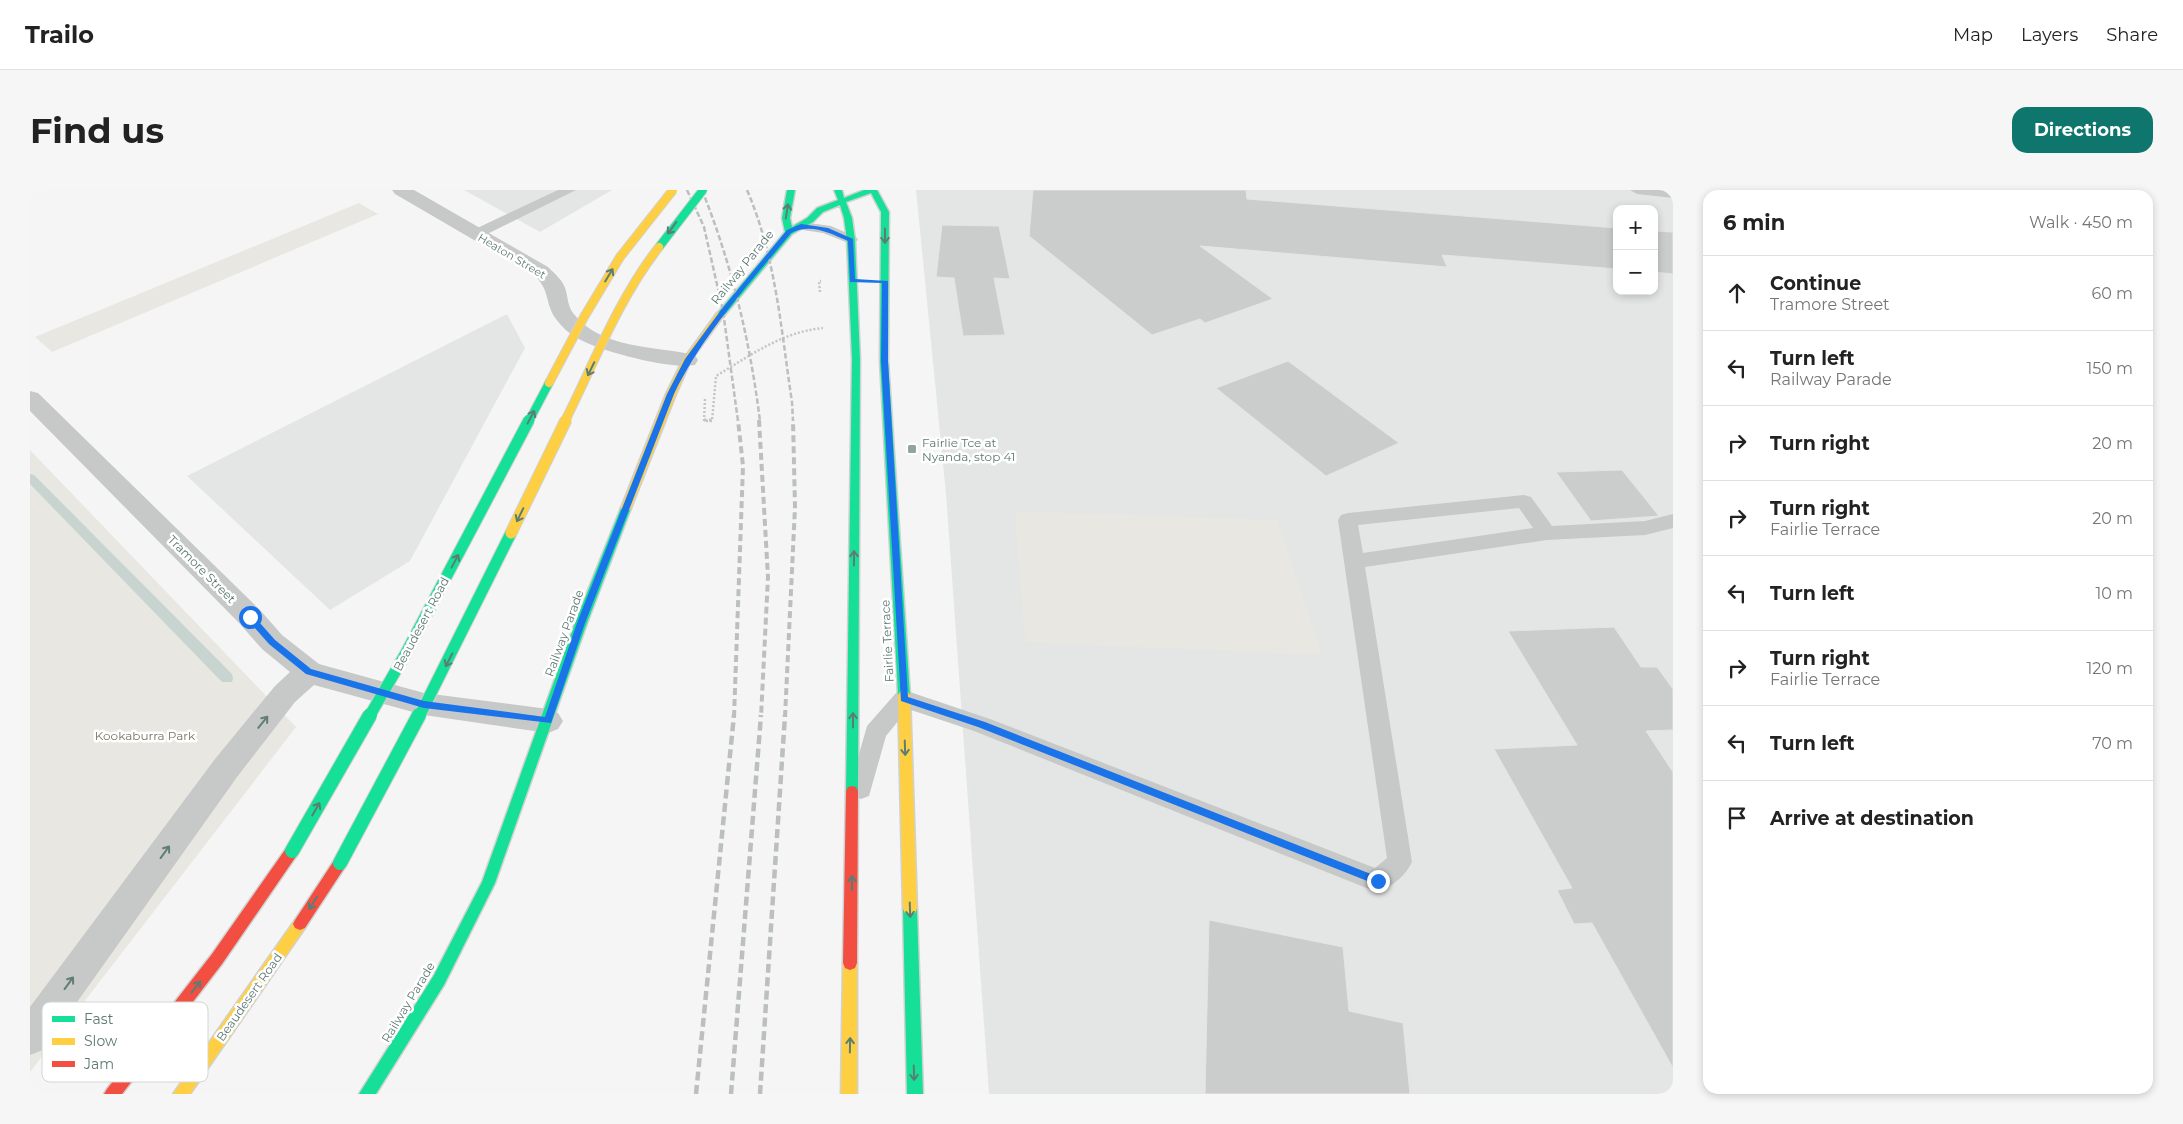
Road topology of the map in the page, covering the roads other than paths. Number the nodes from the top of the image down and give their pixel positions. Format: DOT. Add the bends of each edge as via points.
graph roads {
  1 [pos="401,190"];
  2 [pos="569,190"];
  3 [pos="673,190"];
  4 [pos="703,190"];
  5 [pos="791,190"];
  6 [pos="872,190"];
  7 [pos="1637,190"];
  8 [pos="1673,194"];
  9 [pos="840,195"];
  10 [pos="795,229"];
  11 [pos="476,234"];
  12 [pos="851,240"];
  13 [pos="687,360"];
  14 [pos="30,398"];
  15 [pos="1673,520"];
  16 [pos="1547,533"];
  17 [pos="1355,561"];
  18 [pos="309,672"];
  19 [pos="904,699"];
  20 [pos="548,720"];
  21 [pos="852,826"];
  22 [pos="56,1002"];
  23 [pos="184,1002"];
  24 [pos="42,1021"];
  25 [pos="30,1037"];
  26 [pos="208,1055"];
  27 [pos="121,1082"];
  28 [pos="189,1082"];
  29 [pos="112,1094"];
  30 [pos="180,1094"];
  31 [pos="367,1094"];
  32 [pos="849,1094"];
  33 [pos="915,1094"];
  1 -- 11 [label="street, Heaton Street"];
  2 -- 11 [label="lane"];
  23 -- 3 [label="main road, Beaudesert Road, one-way, bridge" via="292,852 406,654 584,317 620,258"];
  4 -- 26 [label="main road, Beaudesert Road, one-way, bridge" via="644,266 447,664 340,863"];
  10 -- 5 [label="main road, Railway Parade, one-way" via="786,218"];
  6 -- 9 [label="main road"];
  6 -- 19 [label="main road, Fairlie Terrace, one-way" via="885,212 884,361"];
  7 -- 8 [label="lane"];
  9 -- 10 [label="main road"];
  9 -- 12 [label="main road"];
  10 -- 12 [label="lane" via="826,229"];
  10 -- 13 [label="main road, Railway Parade" via="723,311"];
  11 -- 13 [label="street, Heaton Street" via="552,280 561,313 581,332 605,344"];
  21 -- 12 [label="main road, one-way" via="856,359"];
  13 -- 20 [label="main road, Railway Parade" via="581,623"];
  14 -- 18 [label="street, Tramore Street" via="272,642"];
  15 -- 16 [label="lane" via="1645,528"];
  16 -- 17 [label="lane"];
  16 -- 17 [label="lane" via="1524,501 1348,520"];
  17 -- 19 [label="lane" via="1400,862 1378,881 982,725"];
  18 -- 20 [label="street, Tramore Street" via="424,704"];
  22 -- 18 [label="street, one-way" via="226,768 285,694"];
  19 -- 21 [label="lane" via="875,732"];
  19 -- 33 [label="main road, Fairlie Terrace, one-way"];
  20 -- 31 [label="main road, Railway Parade" via="488,883 439,980"];
  32 -- 21 [label="main road, one-way"];
  25 -- 24 [label="street, one-way"];
  29 -- 27 [label="main road, Beaudesert Road, one-way, bridge"];
  28 -- 30 [label="main road, Beaudesert Road, one-way, bridge"];
}
